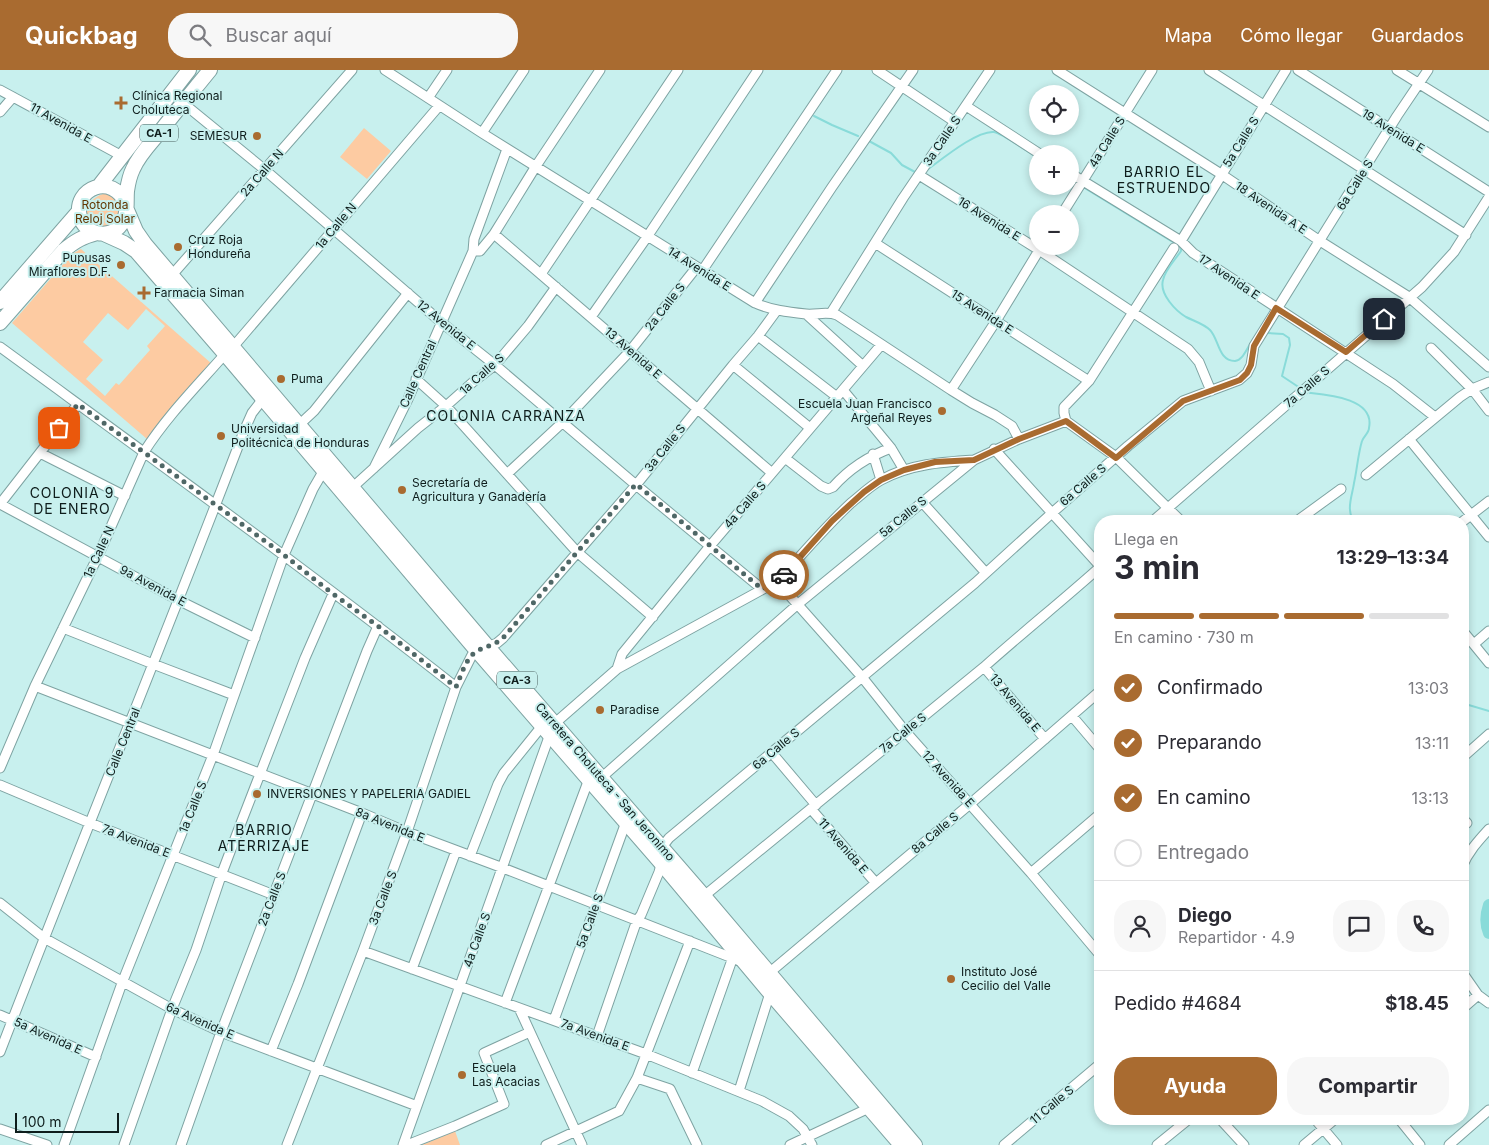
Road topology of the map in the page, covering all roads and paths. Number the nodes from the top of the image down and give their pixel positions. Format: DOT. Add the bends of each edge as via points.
graph roads {
  1 [pos="189,70"];
  2 [pos="210,70"];
  3 [pos="352,70"];
  4 [pos="385,70"];
  5 [pos="447,70"];
  6 [pos="524,70"];
  7 [pos="600,70"];
  8 [pos="678,70"];
  9 [pos="758,70"];
  10 [pos="837,70"];
  11 [pos="876,70"];
  12 [pos="914,70"];
  13 [pos="990,70"];
  14 [pos="1057,70"];
  15 [pos="1152,70"];
  16 [pos="1209,70"];
  17 [pos="1286,70"];
  18 [pos="1298,70"];
  19 [pos="1397,70"];
  20 [pos="1428,70"];
  21 [pos="1419,84"];
  22 [pos="902,88"];
  23 [pos="0,90"];
  24 [pos="13,97"];
  25 [pos="428,98"];
  26 [pos="183,103"];
  27 [pos="1264,105"];
  28 [pos="439,106"];
  29 [pos="966,106"];
  30 [pos="0,112"];
  31 [pos="1125,112"];
  32 [pos="954,122"];
  33 [pos="1489,127"];
  34 [pos="1390,129"];
  35 [pos="482,133"];
  36 [pos="1029,147"];
  37 [pos="507,149"];
  38 [pos="122,156"];
  39 [pos="536,166"];
  40 [pos="265,170"];
  41 [pos="1364,170"];
  42 [pos="1222,174"];
  43 [pos="919,175"];
  44 [pos="1079,180"];
  45 [pos="1082,182"];
  46 [pos="99,186"];
  47 [pos="1489,192"];
  48 [pos="1489,197"];
  49 [pos="590,200"];
  50 [pos="1068,205"];
  51 [pos="126,207"];
  52 [pos="79,211"];
  53 [pos="333,230"];
  54 [pos="101,234"];
  55 [pos="494,234"];
  56 [pos="1466,235"];
  57 [pos="647,237"];
  58 [pos="1029,241"];
  59 [pos="1181,241"];
  60 [pos="1320,241"];
  61 [pos="875,243"];
  62 [pos="1174,248"];
  63 [pos="473,251"];
  64 [pos="1037,255"];
  65 [pos="1051,255"];
  66 [pos="699,269"];
  67 [pos="541,274"];
  68 [pos="172,276"];
  69 [pos="556,287"];
  70 [pos="408,293"];
  71 [pos="1409,297"];
  72 [pos="0,302"];
  73 [pos="755,303"];
  74 [pos="1276,308"];
  75 [pos="777,310"];
  76 [pos="830,312"];
  77 [pos="1134,313"];
  78 [pos="806,314"];
  79 [pos="591,317"];
  80 [pos="996,321"];
  81 [pos="440,322"];
  82 [pos="0,323"];
  83 [pos="758,336"];
  84 [pos="881,345"];
  85 [pos="0,347"];
  86 [pos="1431,348"];
  87 [pos="229,351"];
  88 [pos="630,351"];
  89 [pos="1346,352"];
  90 [pos="495,365"];
  91 [pos="733,365"];
  92 [pos="863,366"];
  93 [pos="1489,367"];
  94 [pos="416,379"];
  95 [pos="1089,381"];
  96 [pos="1489,382"];
  97 [pos="1472,389"];
  98 [pos="950,390"];
  99 [pos="1211,391"];
  100 [pos="840,393"];
  101 [pos="266,395"];
  102 [pos="78,404"];
  103 [pos="446,406"];
  104 [pos="697,409"];
  105 [pos="1489,411"];
  106 [pos="1435,417"];
  107 [pos="1066,421"];
  108 [pos="563,422"];
  109 [pos="300,425"];
  110 [pos="810,428"];
  111 [pos="1019,439"];
  112 [pos="1409,439"];
  113 [pos="891,448"];
  114 [pos="994,450"];
  115 [pos="144,452"];
  116 [pos="40,453"];
  117 [pos="873,454"];
  118 [pos="785,458"];
  119 [pos="1116,458"];
  120 [pos="974,460"];
  121 [pos="374,468"];
  122 [pos="324,470"];
  123 [pos="904,470"];
  124 [pos="772,473"];
  125 [pos="507,474"];
  126 [pos="1366,475"];
  127 [pos="881,480"];
  128 [pos="636,484"];
  129 [pos="353,487"];
  130 [pos="1341,489"];
  131 [pos="125,496"];
  132 [pos="1489,501"];
  133 [pos="922,502"];
  134 [pos="0,504"];
  135 [pos="216,506"];
  136 [pos="1167,509"];
  137 [pos="1052,512"];
  138 [pos="1160,515"];
  139 [pos="1174,515"];
  140 [pos="1305,515"];
  141 [pos="1471,515"];
  142 [pos="1489,537"];
  143 [pos="710,546"];
  144 [pos="577,552"];
  145 [pos="284,555"];
  146 [pos="98,556"];
  147 [pos="1094,559"];
  148 [pos="1094,571"];
  149 [pos="986,573"];
  150 [pos="779,586"];
  151 [pos="762,589"];
  152 [pos="333,594"];
  153 [pos="178,600"];
  154 [pos="798,604"];
  155 [pos="653,616"];
  156 [pos="378,626"];
  157 [pos="63,628"];
  158 [pos="1489,631"];
  159 [pos="255,638"];
  160 [pos="1469,638"];
  161 [pos="1474,644"];
  162 [pos="482,649"];
  163 [pos="1489,663"];
  164 [pos="153,664"];
  165 [pos="984,667"];
  166 [pos="617,670"];
  167 [pos="862,677"];
  168 [pos="35,686"];
  169 [pos="456,687"];
  170 [pos="234,695"];
  171 [pos="1094,696"];
  172 [pos="1072,716"];
  173 [pos="131,723"];
  174 [pos="549,728"];
  175 [pos="906,731"];
  176 [pos="1489,734"];
  177 [pos="1045,738"];
  178 [pos="1094,743"];
  179 [pos="1469,752"];
  180 [pos="772,753"];
  181 [pos="213,755"];
  182 [pos="0,768"];
  183 [pos="260,773"];
  184 [pos="595,778"];
  185 [pos="0,785"];
  186 [pos="312,794"];
  187 [pos="970,804"];
  188 [pos="814,807"];
  189 [pos="362,813"];
  190 [pos="1094,819"];
  191 [pos="626,822"];
  192 [pos="90,823"];
  193 [pos="1489,829"];
  194 [pos="407,832"];
  195 [pos="456,851"];
  196 [pos="1469,853"];
  197 [pos="663,854"];
  198 [pos="174,855"];
  199 [pos="470,856"];
  200 [pos="503,868"];
  201 [pos="222,873"];
  202 [pos="1032,873"];
  203 [pos="875,882"];
  204 [pos="549,886"];
  205 [pos="274,894"];
  206 [pos="704,896"];
  207 [pos="0,903"];
  208 [pos="596,904"];
  209 [pos="637,920"];
  210 [pos="44,938"];
  211 [pos="1094,940"];
  212 [pos="690,941"];
  213 [pos="363,951"];
  214 [pos="733,957"];
  215 [pos="746,964"];
  216 [pos="412,969"];
  217 [pos="769,973"];
  218 [pos="1469,982"];
  219 [pos="122,983"];
  220 [pos="460,986"];
  221 [pos="770,993"];
  222 [pos="1478,995"];
  223 [pos="1469,1002"];
  224 [pos="505,1003"];
  225 [pos="1489,1003"];
  226 [pos="519,1008"];
  227 [pos="172,1009"];
  228 [pos="0,1015"];
  229 [pos="12,1020"];
  230 [pos="554,1020"];
  231 [pos="221,1032"];
  232 [pos="530,1032"];
  233 [pos="597,1036"];
  234 [pos="271,1051"];
  235 [pos="0,1052"];
  236 [pos="646,1054"];
  237 [pos="96,1057"];
  238 [pos="317,1068"];
  239 [pos="1094,1069"];
  240 [pos="692,1072"];
  241 [pos="637,1078"];
  242 [pos="739,1091"];
  243 [pos="418,1106"];
  244 [pos="869,1108"];
  245 [pos="1489,1110"];
  246 [pos="1181,1125"];
  247 [pos="1226,1125"];
  248 [pos="1320,1125"];
  249 [pos="1328,1125"];
  250 [pos="1404,1125"];
  251 [pos="0,1128"];
  252 [pos="1323,1129"];
  253 [pos="576,1131"];
  254 [pos="810,1141"];
  255 [pos="47,1145"];
  256 [pos="64,1145"];
  257 [pos="124,1145"];
  258 [pos="181,1145"];
  259 [pos="286,1145"];
  260 [pos="403,1145"];
  261 [pos="407,1145"];
  262 [pos="546,1145"];
  263 [pos="582,1145"];
  264 [pos="697,1145"];
  265 [pos="790,1145"];
  266 [pos="900,1145"];
  267 [pos="915,1145"];
  268 [pos="1004,1145"];
  269 [pos="1157,1145"];
  270 [pos="1244,1145"];
  271 [pos="1304,1145"];
  272 [pos="1337,1145"];
  273 [pos="1420,1145"];
  274 [pos="1449,1145"];
  1 -- 38 [label="highway, CA-1"];
  2 -- 26 [label="highway, CA-1"];
  3 -- 40 [label="street, 2a Calle N"];
  4 -- 25 [label="street, 14 Avenida E"];
  5 -- 25 [label="street"];
  6 -- 35 [label="street"];
  7 -- 39 [label="street, Calle Central"];
  8 -- 49 [label="street"];
  9 -- 57 [label="street"];
  10 -- 66 [label="street, 2a Calle S"];
  11 -- 22 [label="street"];
  12 -- 22 [label="street"];
  13 -- 29 [label="street, 3a Calle S"];
  14 -- 31 [label="street, 18 Avenida A E"];
  15 -- 31 [label="street, 4a Calle S"];
  16 -- 27 [label="street"];
  17 -- 27 [label="street, 5a Calle S"];
  18 -- 34 [label="street, 19 Avenida E"];
  19 -- 21 [label="street"];
  20 -- 21 [label="street, 6a Calle S"];
  21 -- 33 [label="street"];
  21 -- 34 [label="street, 6a Calle S"];
  22 -- 32 [label="street"];
  22 -- 73 [label="street"];
  23 -- 24 [label="street, 11 Avenida E"];
  24 -- 30 [label="street"];
  24 -- 38 [label="street, 11 Avenida E"];
  25 -- 28 [label="street, 14 Avenida E"];
  26 -- 40 [label="street, 12 Avenida E"];
  26 -- 51 [label="highway, CA-1" via="133,169"];
  27 -- 41 [label="street"];
  27 -- 42 [label="street, 5a Calle S"];
  28 -- 35 [label="street, 14 Avenida E"];
  28 -- 53 [label="street, 1a Calle N"];
  29 -- 32 [label="street, 3a Calle S"];
  29 -- 36 [label="street"];
  31 -- 42 [label="street, 18 Avenida A E"];
  31 -- 45 [label="street, 4a Calle S"];
  32 -- 43 [label="street, 3a Calle S"];
  34 -- 41 [label="street, 6a Calle S"];
  34 -- 47 [label="street, 19 Avenida E"];
  35 -- 37 [label="street, 14 Avenida E"];
  37 -- 39 [label="street, 14 Avenida E"];
  37 -- 63 [label="street, Calle Central" via="474,239"];
  38 -- 46 [label="highway, CA-1"];
  39 -- 49 [label="street, 14 Avenida E"];
  39 -- 55 [label="street, Calle Central"];
  40 -- 53 [label="street, 12 Avenida E"];
  40 -- 68 [label="street, 2a Calle N"];
  41 -- 56 [label="street"];
  41 -- 60 [label="street, 6a Calle S"];
  42 -- 59 [label="street, 5a Calle S"];
  42 -- 60 [label="street, 18 Avenida A E"];
  43 -- 58 [label="street, 16 Avenida E"];
  43 -- 61 [label="street, 3a Calle S"];
  44 -- 45 [label="street, 17 Avenida E"];
  45 -- 50 [label="street, 4a Calle S"];
  45 -- 59 [label="street, 17 Avenida E"];
  46 -- 51 [label="highway" via="119,192"];
  46 -- 52 [label="highway, CA-1" via="82,198"];
  48 -- 56 [label="street, 7a Calle S"];
  49 -- 57 [label="street, 14 Avenida E"];
  49 -- 67 [label="street"];
  51 -- 54 [label="highway, CA-1" via="126,217 118,229"];
  51 -- 68 [label="highway, Carretera Choluteca - San Jeronimo / CA-3" via="136,231"];
  52 -- 54 [label="highway" via="84,225"];
  52 -- 72 [label="highway, CA-1"];
  53 -- 70 [label="street, 12 Avenida E"];
  53 -- 87 [label="street, 1a Calle N"];
  54 -- 82 [label="highway, CA-1" via="84,236 73,242"];
  54 -- 87 [label="highway, Carretera Choluteca - San Jeronimo / CA-3" via="136,251"];
  55 -- 63 [label="street, Calle Central" via="480,251"];
  55 -- 67 [label="street, 13 Avenida E"];
  56 -- 71 [label="street, 7a Calle S" via="1422,287"];
  57 -- 66 [label="street, 14 Avenida E"];
  57 -- 79 [label="street"];
  59 -- 74 [label="street, 17 Avenida E" via="1193,253"];
  60 -- 71 [label="street, 18 Avenida A E"];
  60 -- 74 [label="street, 6a Calle S"];
  61 -- 76 [label="street, 3a Calle S"];
  61 -- 80 [label="street, 15 Avenida E"];
  62 -- 77 [label="street"];
  63 -- 81 [label="street, Calle Central"];
  64 -- 80 [label="street"];
  65 -- 77 [label="street, 16 Avenida E"];
  66 -- 73 [label="street, 14 Avenida E"];
  66 -- 88 [label="street, 2a Calle S"];
  67 -- 69 [label="street, 13 Avenida E"];
  68 -- 87 [label="highway, Carretera Choluteca - San Jeronimo / CA-3"];
  69 -- 79 [label="street, 13 Avenida E"];
  69 -- 90 [label="street, 1a Calle S"];
  70 -- 81 [label="street, 12 Avenida E"];
  70 -- 109 [label="street"];
  71 -- 89 [label="street, 7a Calle S"];
  71 -- 93 [label="street, 18 Avenida A E"];
  73 -- 75 [label="street, 14 Avenida E"];
  74 -- 89 [label="street, 17 Avenida E"];
  74 -- 99 [label="street, 6a Calle S" via="1254,346 1247,373 1240,380"];
  75 -- 78 [label="street, 14 Avenida E"];
  75 -- 83 [label="street, 3a Calle S"];
  76 -- 78 [label="street, 14 Avenida E"];
  76 -- 84 [label="street"];
  77 -- 95 [label="street"];
  77 -- 99 [label="street, 16 Avenida E" via="1188,349 1199,362"];
  78 -- 92 [label="street"];
  79 -- 88 [label="street, 13 Avenida E"];
  80 -- 95 [label="street, 15 Avenida E"];
  80 -- 98 [label="street"];
  81 -- 90 [label="street, 12 Avenida E"];
  81 -- 94 [label="street, Calle Central"];
  83 -- 91 [label="street, 3a Calle S"];
  83 -- 100 [label="street"];
  84 -- 92 [label="street, 4a Calle S"];
  84 -- 98 [label="street"];
  85 -- 102 [label="street"];
  86 -- 97 [label="street"];
  87 -- 101 [label="highway, Carretera Choluteca - San Jeronimo / CA-3"];
  87 -- 115 [label="street, 1a Calle N" via="188,395"];
  88 -- 104 [label="street, 13 Avenida E"];
  88 -- 108 [label="street, 2a Calle S"];
  89 -- 106 [label="street, 17 Avenida E"];
  89 -- 136 [label="street, 7a Calle S"];
  90 -- 103 [label="street, 1a Calle S"];
  90 -- 108 [label="street, 12 Avenida E"];
  91 -- 104 [label="street, 3a Calle S"];
  91 -- 110 [label="street"];
  92 -- 100 [label="street, 4a Calle S"];
  94 -- 103 [label="street"];
  94 -- 121 [label="street, Calle Central"];
  95 -- 107 [label="street" via="1064,407"];
  96 -- 97 [label="street"];
  97 -- 105 [label="street"];
  97 -- 106 [label="street"];
  98 -- 111 [label="street" via="1012,426"];
  99 -- 119 [label="street, 6a Calle S" via="1183,401"];
  100 -- 110 [label="street, 4a Calle S"];
  100 -- 113 [label="street"];
  101 -- 109 [label="highway, Carretera Choluteca - San Jeronimo / CA-3"];
  101 -- 122 [label="highway, Carretera Choluteca - San Jeronimo / CA-3"];
  101 -- 135 [label="street, Calle Central" via="244,430"];
  102 -- 115 [label="street"];
  102 -- 116 [label="street"];
  103 -- 121 [label="street, 1a Calle S"];
  103 -- 125 [label="street"];
  104 -- 124 [label="street, 13 Avenida E"];
  104 -- 128 [label="street, 3a Calle S"];
  106 -- 112 [label="street"];
  107 -- 111 [label="street, 5a Calle S"];
  107 -- 119 [label="street"];
  108 -- 125 [label="street, 2a Calle S"];
  108 -- 128 [label="street, 12 Avenida E"];
  109 -- 129 [label="highway, Carretera Choluteca - San Jeronimo / CA-3"];
  110 -- 118 [label="street, 4a Calle S"];
  111 -- 114 [label="street, 5a Calle S"];
  112 -- 126 [label="street"];
  112 -- 141 [label="street"];
  113 -- 117 [label="street"];
  113 -- 123 [label="street"];
  114 -- 120 [label="street, 5a Calle S"];
  114 -- 137 [label="street"];
  115 -- 131 [label="street, 1a Calle N"];
  115 -- 135 [label="street"];
  116 -- 131 [label="street"];
  116 -- 134 [label="street"];
  117 -- 118 [label="street" via="828,488"];
  117 -- 127 [label="street"];
  118 -- 124 [label="street, 4a Calle S"];
  119 -- 136 [label="street"];
  119 -- 137 [label="street, 6a Calle S"];
  120 -- 123 [label="street" via="935,462"];
  120 -- 133 [label="street, 5a Calle S"];
  121 -- 129 [label="street, 1a Calle S"];
  122 -- 145 [label="street, 1a Calle S"];
  122 -- 162 [label="highway, Carretera Choluteca - San Jeronimo / CA-3"];
  123 -- 127 [label="street"];
  124 -- 143 [label="street, 4a Calle S"];
  125 -- 144 [label="street"];
  127 -- 150 [label="street" via="832,521"];
  128 -- 143 [label="street, 12 Avenida E"];
  128 -- 144 [label="street, 3a Calle S"];
  129 -- 162 [label="highway, Carretera Choluteca - San Jeronimo / CA-3"];
  130 -- 140 [label="street"];
  131 -- 146 [label="street, 1a Calle N"];
  132 -- 141 [label="street"];
  133 -- 149 [label="street"];
  133 -- 154 [label="street, 5a Calle S"];
  134 -- 146 [label="street, 9a Avenida E"];
  135 -- 145 [label="street"];
  135 -- 153 [label="street, Calle Central"];
  136 -- 138 [label="street, 7a Calle S"];
  136 -- 139 [label="street"];
  137 -- 147 [label="street"];
  137 -- 149 [label="street, 6a Calle S"];
  141 -- 142 [label="street"];
  143 -- 151 [label="street, 12 Avenida E"];
  143 -- 155 [label="street, 4a Calle S"];
  144 -- 155 [label="street"];
  144 -- 162 [label="street, 3a Calle S" via="503,638 497,644"];
  145 -- 152 [label="street"];
  145 -- 159 [label="street, 1a Calle S"];
  146 -- 153 [label="street, 9a Avenida E"];
  146 -- 157 [label="street, 1a Calle N"];
  148 -- 165 [label="street, 7a Calle S"];
  149 -- 167 [label="street, 6a Calle S"];
  150 -- 151 [label="street, 4a Calle S"];
  150 -- 154 [label="street, 12 Avenida E"];
  151 -- 166 [label="street, 4a Calle S"];
  152 -- 156 [label="street"];
  152 -- 183 [label="street"];
  153 -- 159 [label="street, 9a Avenida E"];
  153 -- 164 [label="street, Calle Central"];
  154 -- 167 [label="street, 12 Avenida E"];
  154 -- 184 [label="street, 5a Calle S"];
  155 -- 166 [label="street, 4a Calle S" via="622,654"];
  156 -- 169 [label="street"];
  156 -- 186 [label="street, 2a Calle S"];
  157 -- 164 [label="street"];
  157 -- 168 [label="street, 1a Calle N"];
  158 -- 161 [label="street"];
  159 -- 170 [label="street, 1a Calle S"];
  160 -- 161 [label="street"];
  161 -- 163 [label="street"];
  162 -- 169 [label="street, 3a Calle S" via="468,661"];
  162 -- 174 [label="highway, Carretera Choluteca - San Jeronimo / CA-3"];
  164 -- 170 [label="street"];
  164 -- 173 [label="street, Calle Central"];
  165 -- 175 [label="street, 7a Calle S"];
  165 -- 177 [label="street, 13 Avenida E"];
  166 -- 174 [label="street, 4a Calle S"];
  167 -- 175 [label="street, 12 Avenida E"];
  167 -- 180 [label="street, 6a Calle S"];
  168 -- 173 [label="street, 8a Avenida E"];
  168 -- 182 [label="street, 1a Calle N"];
  169 -- 194 [label="street, 3a Calle S"];
  170 -- 181 [label="street, 1a Calle S"];
  171 -- 172 [label="street, 8a Calle S"];
  172 -- 177 [label="street, 8a Calle S"];
  172 -- 178 [label="street"];
  173 -- 181 [label="street, 8a Avenida E"];
  173 -- 192 [label="street, Calle Central"];
  174 -- 184 [label="highway, Carretera Choluteca - San Jeronimo / CA-3"];
  174 -- 199 [label="street" via="504,773"];
  174 -- 200 [label="street, 4a Calle S"];
  175 -- 187 [label="street, 12 Avenida E"];
  175 -- 188 [label="street, 7a Calle S"];
  176 -- 179 [label="street"];
  177 -- 187 [label="street, 8a Calle S"];
  180 -- 188 [label="street, 11 Avenida E"];
  180 -- 197 [label="street, 6a Calle S" via="668,838"];
  181 -- 183 [label="street, 8a Avenida E"];
  181 -- 198 [label="street, 1a Calle S"];
  183 -- 186 [label="street, 8a Avenida E"];
  183 -- 201 [label="street"];
  184 -- 191 [label="highway, Carretera Choluteca - San Jeronimo / CA-3"];
  184 -- 197 [label="highway, Carretera Choluteca - San Jeronimo / CA-3"];
  184 -- 204 [label="street"];
  185 -- 192 [label="street, 7a Avenida E"];
  186 -- 189 [label="street, 8a Avenida E"];
  186 -- 205 [label="street, 2a Calle S"];
  187 -- 202 [label="street, 12 Avenida E"];
  187 -- 203 [label="street, 8a Calle S"];
  188 -- 203 [label="street, 11 Avenida E"];
  188 -- 206 [label="street, 7a Calle S"];
  189 -- 194 [label="street, 8a Avenida E"];
  189 -- 234 [label="street"];
  190 -- 202 [label="street"];
  191 -- 197 [label="highway, Carretera Choluteca - San Jeronimo / CA-3"];
  191 -- 208 [label="street, 5a Calle S"];
  192 -- 198 [label="street, 7a Avenida E"];
  192 -- 210 [label="street, Calle Central"];
  193 -- 196 [label="street"];
  194 -- 195 [label="street, 8a Avenida E"];
  194 -- 213 [label="street, 3a Calle S"];
  195 -- 199 [label="street, 8a Avenida E"];
  195 -- 216 [label="street"];
  197 -- 206 [label="highway, Carretera Choluteca - San Jeronimo / CA-3"];
  197 -- 209 [label="street" via="659,872"];
  197 -- 215 [label="highway, Carretera Choluteca - San Jeronimo / CA-3"];
  198 -- 201 [label="street, 7a Avenida E"];
  198 -- 219 [label="street, 1a Calle S"];
  199 -- 200 [label="street, 8a Avenida E"];
  200 -- 204 [label="street, 8a Avenida E"];
  200 -- 220 [label="street, 4a Calle S"];
  201 -- 205 [label="street, 7a Avenida E"];
  201 -- 227 [label="street"];
  202 -- 211 [label="street, 12 Avenida E"];
  203 -- 217 [label="street, 8a Calle S"];
  204 -- 208 [label="street, 8a Avenida E"];
  204 -- 224 [label="street"];
  205 -- 231 [label="street, 2a Calle S"];
  206 -- 217 [label="highway, Carretera Choluteca - San Jeronimo / CA-3"];
  207 -- 210 [label="street, 6a Avenida E"];
  208 -- 209 [label="street, 8a Avenida E"];
  208 -- 230 [label="street, 5a Calle S"];
  209 -- 212 [label="street, 8a Avenida E"];
  209 -- 233 [label="street"];
  210 -- 219 [label="street, 6a Avenida E"];
  210 -- 229 [label="street, Calle Central"];
  212 -- 214 [label="street, 8a Avenida E"];
  212 -- 236 [label="street"];
  213 -- 216 [label="street, 7a Avenida E"];
  213 -- 238 [label="street, 3a Calle S"];
  214 -- 215 [label="street, 8a Avenida E"];
  214 -- 240 [label="street"];
  215 -- 221 [label="highway, Carretera Choluteca - San Jeronimo / CA-3"];
  216 -- 220 [label="street, 7a Avenida E"];
  217 -- 267 [label="highway, Carretera Choluteca - San Jeronimo / CA-3"];
  218 -- 222 [label="street"];
  219 -- 227 [label="street, 6a Avenida E"];
  219 -- 237 [label="street, 1a Calle S"];
  220 -- 224 [label="street, 7a Avenida E"];
  220 -- 243 [label="street, 4a Calle S"];
  221 -- 242 [label="street"];
  221 -- 244 [label="highway, Carretera Choluteca - San Jeronimo / CA-3"];
  222 -- 223 [label="street"];
  222 -- 225 [label="street"];
  224 -- 226 [label="street, 7a Avenida E"];
  226 -- 230 [label="street, 7a Avenida E"];
  226 -- 232 [label="street"];
  227 -- 231 [label="street, 6a Avenida E"];
  227 -- 257 [label="street"];
  228 -- 229 [label="street, 5a Avenida E"];
  229 -- 235 [label="street, Calle Central"];
  229 -- 237 [label="street, 5a Avenida E"];
  230 -- 233 [label="street, 7a Avenida E"];
  231 -- 234 [label="street, 6a Avenida E"];
  231 -- 258 [label="street, 2a Calle S"];
  232 -- 253 [label="street"];
  232 -- 261 [label="street" via="484,1053 504,1104"];
  233 -- 236 [label="street, 7a Avenida E"];
  234 -- 238 [label="street, 6a Avenida E"];
  236 -- 240 [label="street, 7a Avenida E"];
  236 -- 241 [label="street"];
  237 -- 256 [label="street, 1a Calle S"];
  238 -- 243 [label="street, 6a Avenida E"];
  238 -- 259 [label="street, 3a Calle S"];
  239 -- 268 [label="street, 11 Calle S"];
  240 -- 242 [label="street, 7a Avenida E"];
  241 -- 253 [label="street" via="620,1111"];
  241 -- 264 [label="street" via="670,1089"];
  242 -- 254 [label="street, 7a Avenida E" via="789,1116"];
  243 -- 260 [label="street, 4a Calle S"];
  244 -- 254 [label="street"];
  244 -- 266 [label="highway, Carretera Choluteca - San Jeronimo / CA-3"];
  245 -- 274 [label="street"];
  246 -- 269 [label="street"];
  247 -- 270 [label="street"];
  248 -- 252 [label="street"];
  249 -- 252 [label="street"];
  250 -- 273 [label="street"];
  251 -- 255 [label="street"];
  252 -- 271 [label="street"];
  252 -- 272 [label="street"];
  253 -- 262 [label="street"];
  253 -- 263 [label="street"];
  254 -- 265 [label="street"];
}
